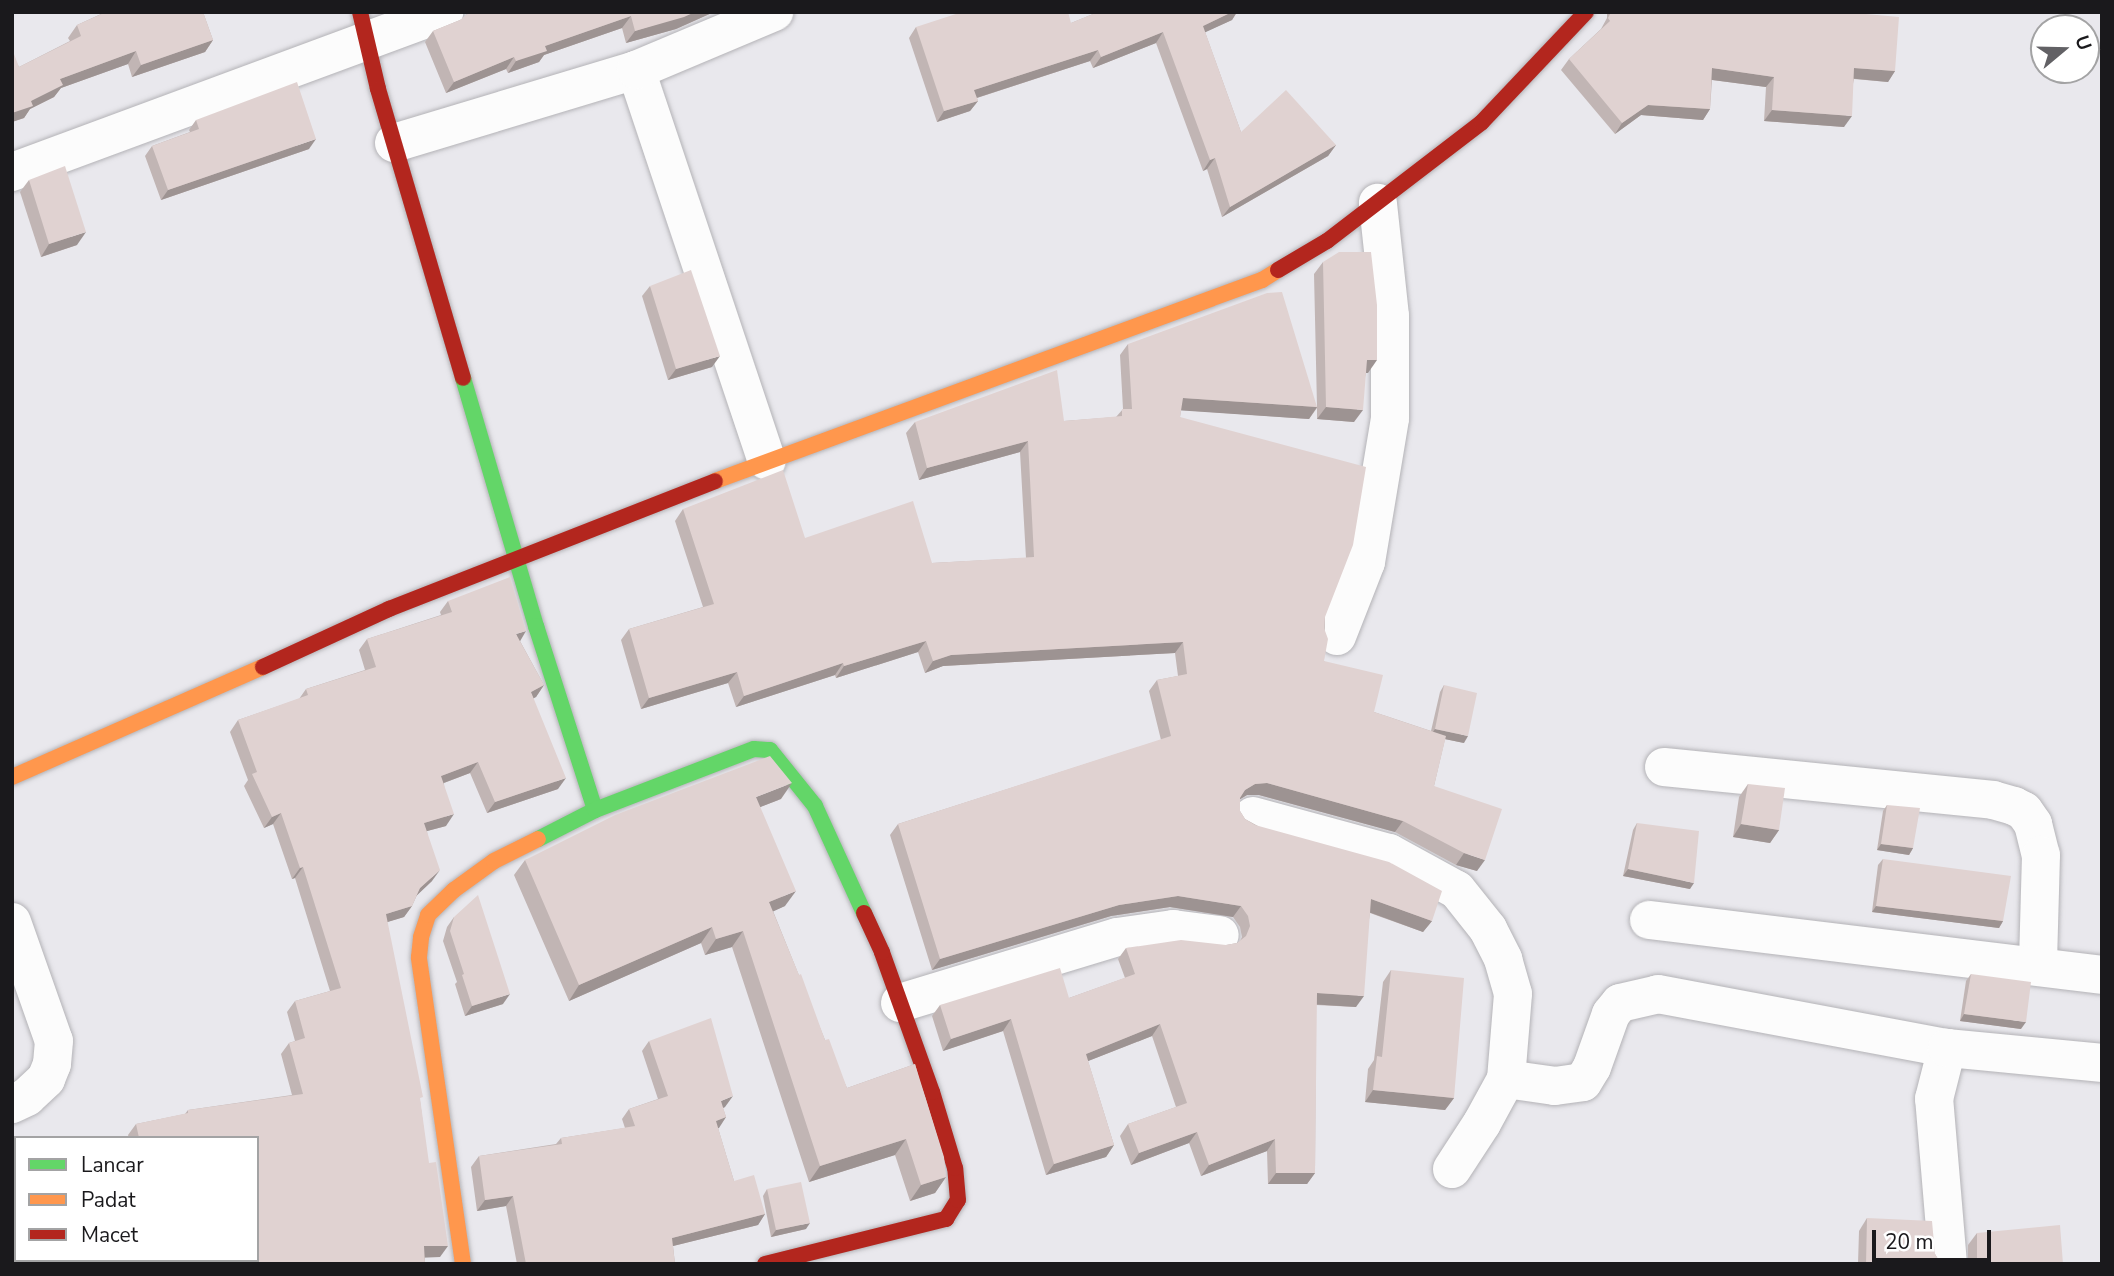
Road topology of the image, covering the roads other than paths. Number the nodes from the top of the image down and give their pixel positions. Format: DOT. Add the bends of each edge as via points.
graph roads {
  1 [pos="444,12"];
  2 [pos="774,12"];
  3 [pos="1586,12"];
  4 [pos="363,27"];
  5 [pos="636,70"];
  6 [pos="394,143"];
  7 [pos="12,172"];
  8 [pos="1378,202"];
  9 [pos="767,461"];
  10 [pos="516,559"];
  11 [pos="1337,636"];
  12 [pos="1664,767"];
  13 [pos="12,777"];
  14 [pos="595,810"];
  15 [pos="1254,816"];
  16 [pos="1649,920"];
  17 [pos="12,922"];
  18 [pos="1220,934"];
  19 [pos="2038,965"];
  20 [pos="2102,975"];
  21 [pos="900,1003"];
  22 [pos="1947,1048"];
  23 [pos="2102,1063"];
  24 [pos="1506,1079"];
  25 [pos="12,1104"];
  26 [pos="1452,1169"];
  27 [pos="463,1264"];
  28 [pos="765,1264"];
  29 [pos="1948,1264"];
  1 -- 4 [label="street"];
  2 -- 5 [label="street"];
  3 -- 8 [label="street" via="1482,121"];
  4 -- 6 [label="street"];
  4 -- 7 [label="street"];
  5 -- 6 [label="street"];
  5 -- 9 [label="street"];
  6 -- 10 [label="street"];
  8 -- 9 [label="street" via="1327,241 1262,280"];
  8 -- 11 [label="street" via="1390,316 1390,418 1366,562"];
  9 -- 10 [label="street"];
  10 -- 13 [label="street" via="389,609"];
  10 -- 14 [label="street"];
  12 -- 19 [label="street" via="1993,800 2024,811 2033,824 2041,856"];
  14 -- 21 [label="street" via="754,749 771,750 815,806"];
  14 -- 27 [label="street" via="494,861 428,915 421,937 419,957"];
  15 -- 24 [label="street" via="1389,853 1457,890 1488,929 1513,994"];
  16 -- 19 [label="street"];
  17 -- 25 [label="street" via="54,1041 46,1079"];
  18 -- 21 [label="street" via="1173,929 1117,937"];
  19 -- 20 [label="street"];
  21 -- 28 [label="street" via="955,1168 958,1200 946,1219"];
  22 -- 23 [label="street"];
  22 -- 24 [label="street" via="1658,994 1620,1003 1583,1082 1555,1086"];
  22 -- 29 [label="street" via="1934,1099"];
  24 -- 26 [label="street"];
}
